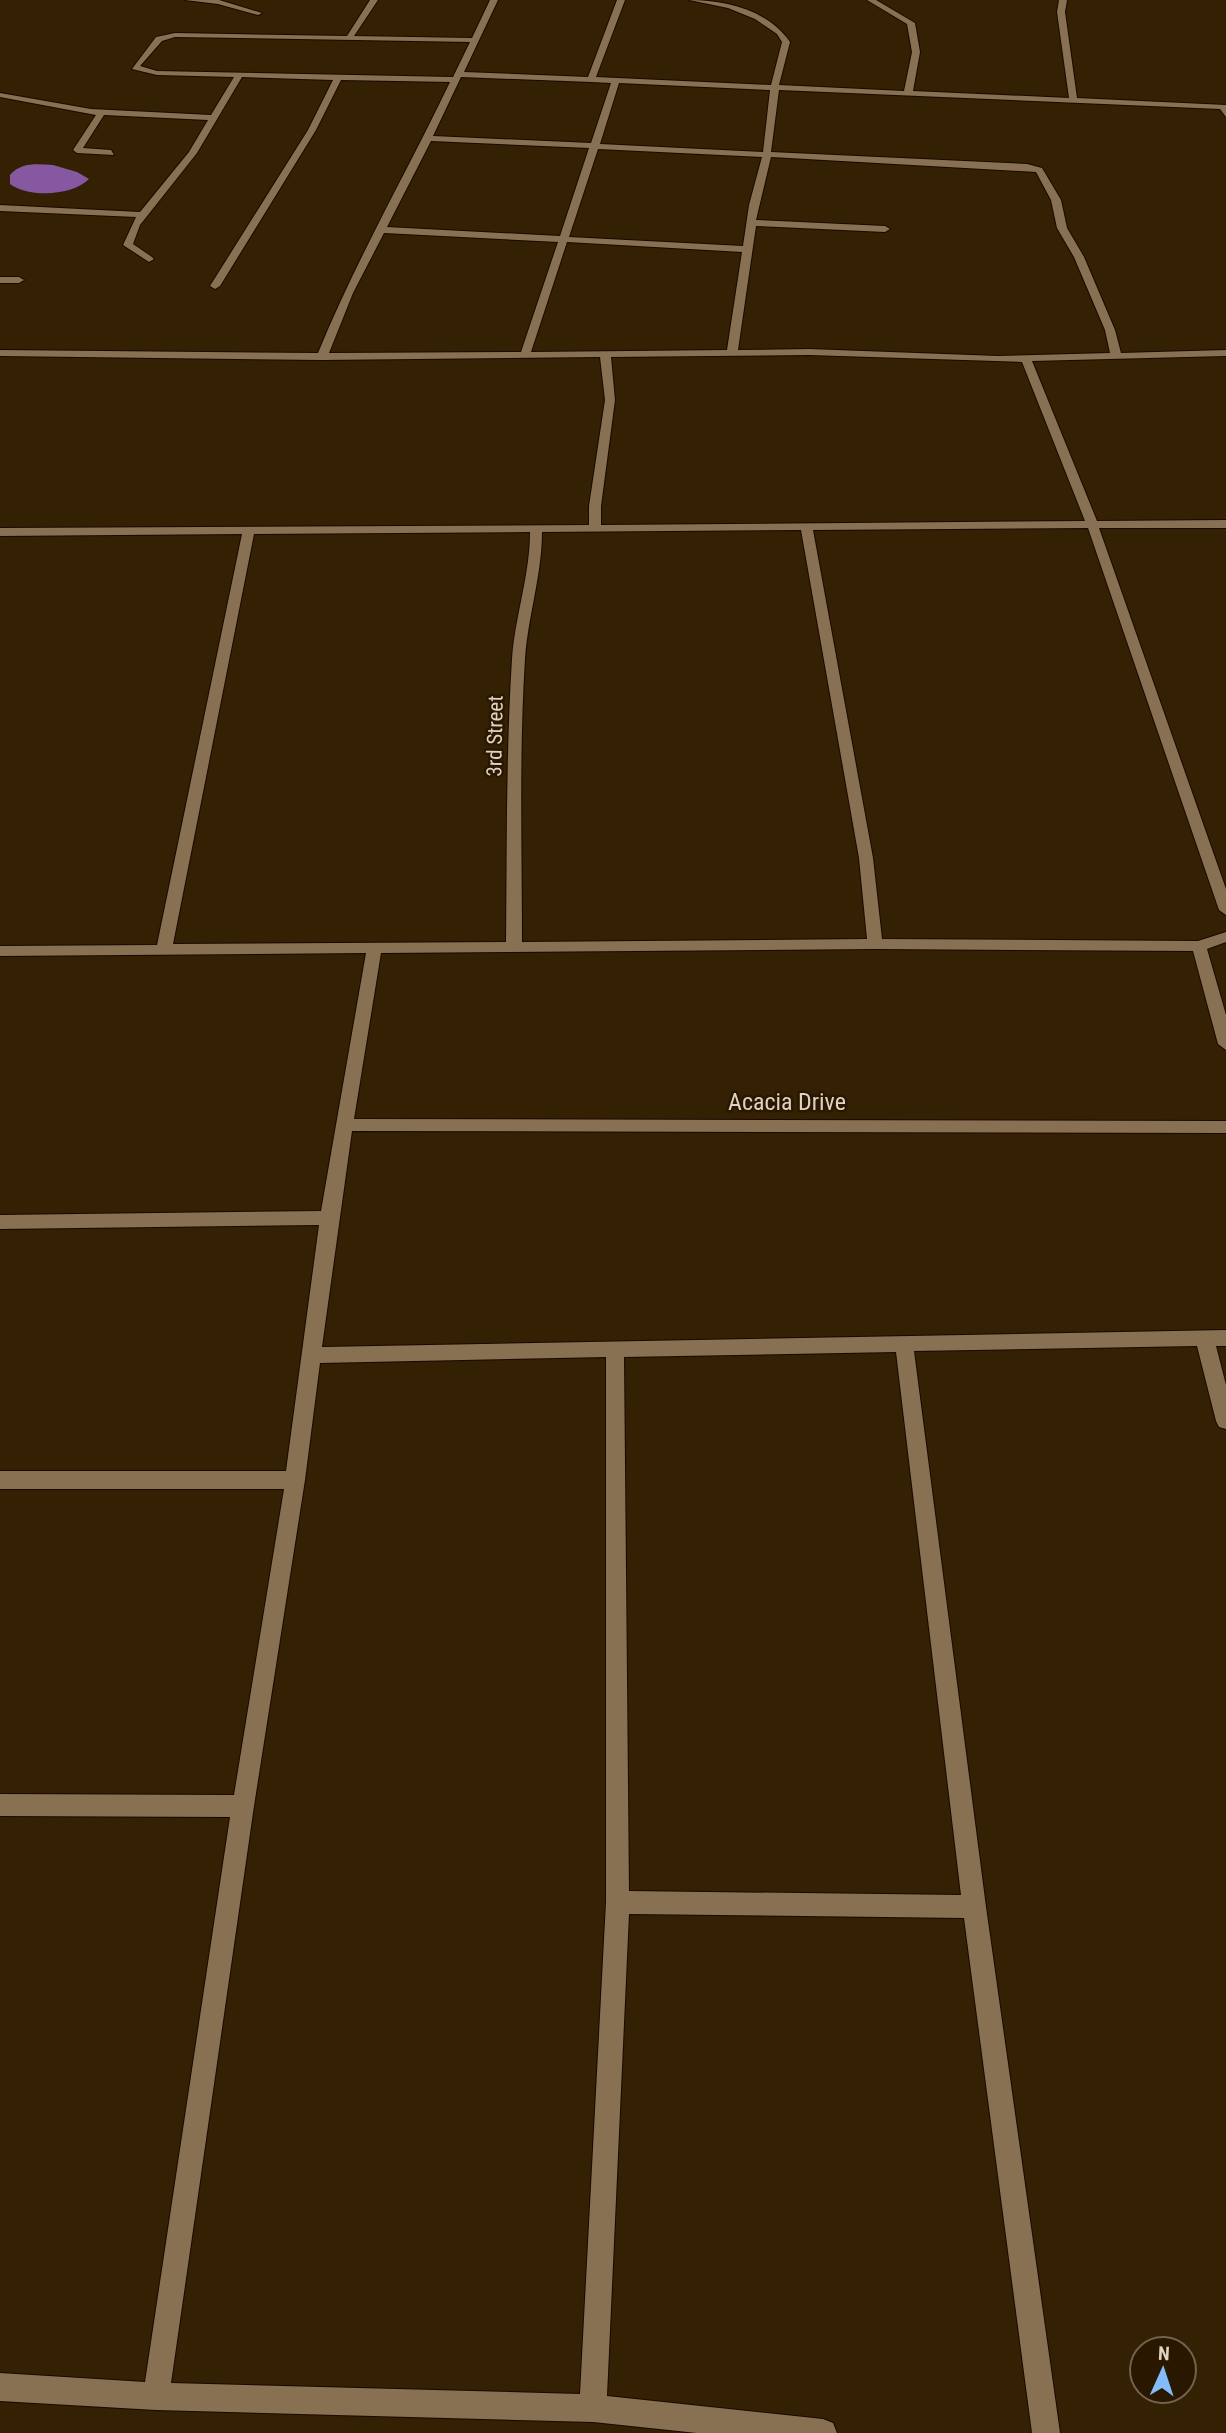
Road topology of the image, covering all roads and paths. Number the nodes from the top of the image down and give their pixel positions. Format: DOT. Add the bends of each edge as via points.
graph roads {
  1 [pos="189,0"];
  2 [pos="374,0"];
  3 [pos="494,0"];
  4 [pos="621,0"];
  5 [pos="693,0"];
  6 [pos="862,0"];
  7 [pos="1063,0"];
  8 [pos="265,2"];
  9 [pos="874,3"];
  10 [pos="349,38"];
  11 [pos="474,40"];
  12 [pos="239,75"];
  13 [pos="338,77"];
  14 [pos="457,77"];
  15 [pos="592,80"];
  16 [pos="616,81"];
  17 [pos="775,89"];
  18 [pos="908,94"];
  19 [pos="0,95"];
  20 [pos="1073,100"];
  21 [pos="1225,110"];
  22 [pos="101,113"];
  23 [pos="212,118"];
  24 [pos="427,138"];
  25 [pos="593,146"];
  26 [pos="111,153"];
  27 [pos="766,153"];
  28 [pos="0,208"];
  29 [pos="144,215"];
  30 [pos="752,223"];
  31 [pos="885,229"];
  32 [pos="382,230"];
  33 [pos="563,238"];
  34 [pos="748,249"];
  35 [pos="149,259"];
  36 [pos="0,280"];
  37 [pos="19,280"];
  38 [pos="215,286"];
  39 [pos="0,353"];
  40 [pos="732,353"];
  41 [pos="1226,353"];
  42 [pos="605,354"];
  43 [pos="525,355"];
  44 [pos="1116,355"];
  45 [pos="322,357"];
  46 [pos="1025,357"];
  47 [pos="1092,524"];
  48 [pos="1226,524"];
  49 [pos="806,526"];
  50 [pos="249,529"];
  51 [pos="536,529"];
  52 [pos="595,529"];
  53 [pos="0,532"];
  54 [pos="1226,910"];
  55 [pos="1226,937"];
  56 [pos="875,944"];
  57 [pos="1199,946"];
  58 [pos="514,947"];
  59 [pos="164,949"];
  60 [pos="374,950"];
  61 [pos="0,951"];
  62 [pos="1226,1044"];
  63 [pos="347,1125"];
  64 [pos="1226,1127"];
  65 [pos="329,1218"];
  66 [pos="0,1222"];
  67 [pos="1226,1338"];
  68 [pos="1205,1340"];
  69 [pos="904,1345"];
  70 [pos="615,1352"];
  71 [pos="313,1355"];
  72 [pos="1226,1421"];
  73 [pos="295,1479"];
  74 [pos="0,1480"];
  75 [pos="0,1805"];
  76 [pos="243,1805"];
  77 [pos="618,1902"];
  78 [pos="974,1906"];
  79 [pos="0,2387"];
  80 [pos="156,2396"];
  81 [pos="593,2407"];
  82 [pos="823,2433"];
  83 [pos="1046,2433"];
  1 -- 8 [label="street" via="218,2 256,15"];
  2 -- 10 [label="street"];
  3 -- 11 [label="street"];
  4 -- 15 [label="street"];
  5 -- 17 [label="street" via="729,6 783,35 785,51"];
  6 -- 9 [label="street"];
  7 -- 20 [label="street"];
  9 -- 18 [label="street" via="901,15 913,28 916,52"];
  10 -- 11 [label="street"];
  10 -- 12 [label="street" via="245,32 164,37 135,67 158,73"];
  11 -- 14 [label="street"];
  12 -- 13 [label="street"];
  12 -- 23 [label="street"];
  13 -- 14 [label="street"];
  13 -- 38 [label="street" via="312,130"];
  14 -- 15 [label="street"];
  14 -- 24 [label="street"];
  15 -- 16 [label="street"];
  16 -- 17 [label="street"];
  16 -- 25 [label="street"];
  17 -- 18 [label="street"];
  17 -- 27 [label="street"];
  18 -- 20 [label="street"];
  19 -- 22 [label="street"];
  20 -- 21 [label="street"];
  22 -- 23 [label="street"];
  22 -- 26 [label="street" via="77,150"];
  23 -- 29 [label="street" via="193,153"];
  24 -- 25 [label="street"];
  24 -- 32 [label="street"];
  25 -- 27 [label="street"];
  25 -- 33 [label="street"];
  27 -- 30 [label="street"];
  27 -- 44 [label="street" via="1040,170 1110,330"];
  28 -- 29 [label="street"];
  29 -- 35 [label="street" via="128,245"];
  30 -- 31 [label="street"];
  30 -- 34 [label="street"];
  32 -- 33 [label="street"];
  32 -- 45 [label="street" via="348,293"];
  33 -- 34 [label="street"];
  33 -- 43 [label="street"];
  34 -- 40 [label="street"];
  36 -- 37 [label="street"];
  39 -- 45 [label="street"];
  40 -- 42 [label="street"];
  40 -- 46 [label="street"];
  41 -- 44 [label="street"];
  42 -- 43 [label="street"];
  42 -- 52 [label="street" via="610,400"];
  43 -- 45 [label="street"];
  44 -- 46 [label="street"];
  46 -- 47 [label="street"];
  47 -- 48 [label="street"];
  47 -- 49 [label="street"];
  47 -- 54 [label="street"];
  49 -- 52 [label="street"];
  49 -- 56 [label="street" via="866,858"];
  50 -- 51 [label="street"];
  50 -- 53 [label="street"];
  50 -- 59 [label="street"];
  51 -- 52 [label="street"];
  51 -- 58 [label="street, 3rd Street" via="537,555 521,630 513,746"];
  55 -- 57 [label="street"];
  56 -- 57 [label="street"];
  56 -- 58 [label="street"];
  57 -- 62 [label="street"];
  58 -- 60 [label="street"];
  59 -- 60 [label="street"];
  59 -- 61 [label="street"];
  60 -- 63 [label="street"];
  63 -- 64 [label="street, Acacia Drive"];
  63 -- 65 [label="street"];
  65 -- 66 [label="street"];
  65 -- 71 [label="street"];
  67 -- 68 [label="street"];
  68 -- 69 [label="street"];
  68 -- 72 [label="street"];
  69 -- 70 [label="street"];
  69 -- 78 [label="street"];
  70 -- 71 [label="street"];
  70 -- 77 [label="street"];
  71 -- 73 [label="street"];
  73 -- 74 [label="street"];
  73 -- 76 [label="street"];
  75 -- 76 [label="street"];
  76 -- 80 [label="street"];
  77 -- 78 [label="street"];
  77 -- 81 [label="street"];
  78 -- 83 [label="street"];
  79 -- 80 [label="street"];
  80 -- 81 [label="street"];
  81 -- 82 [label="street"];
}
